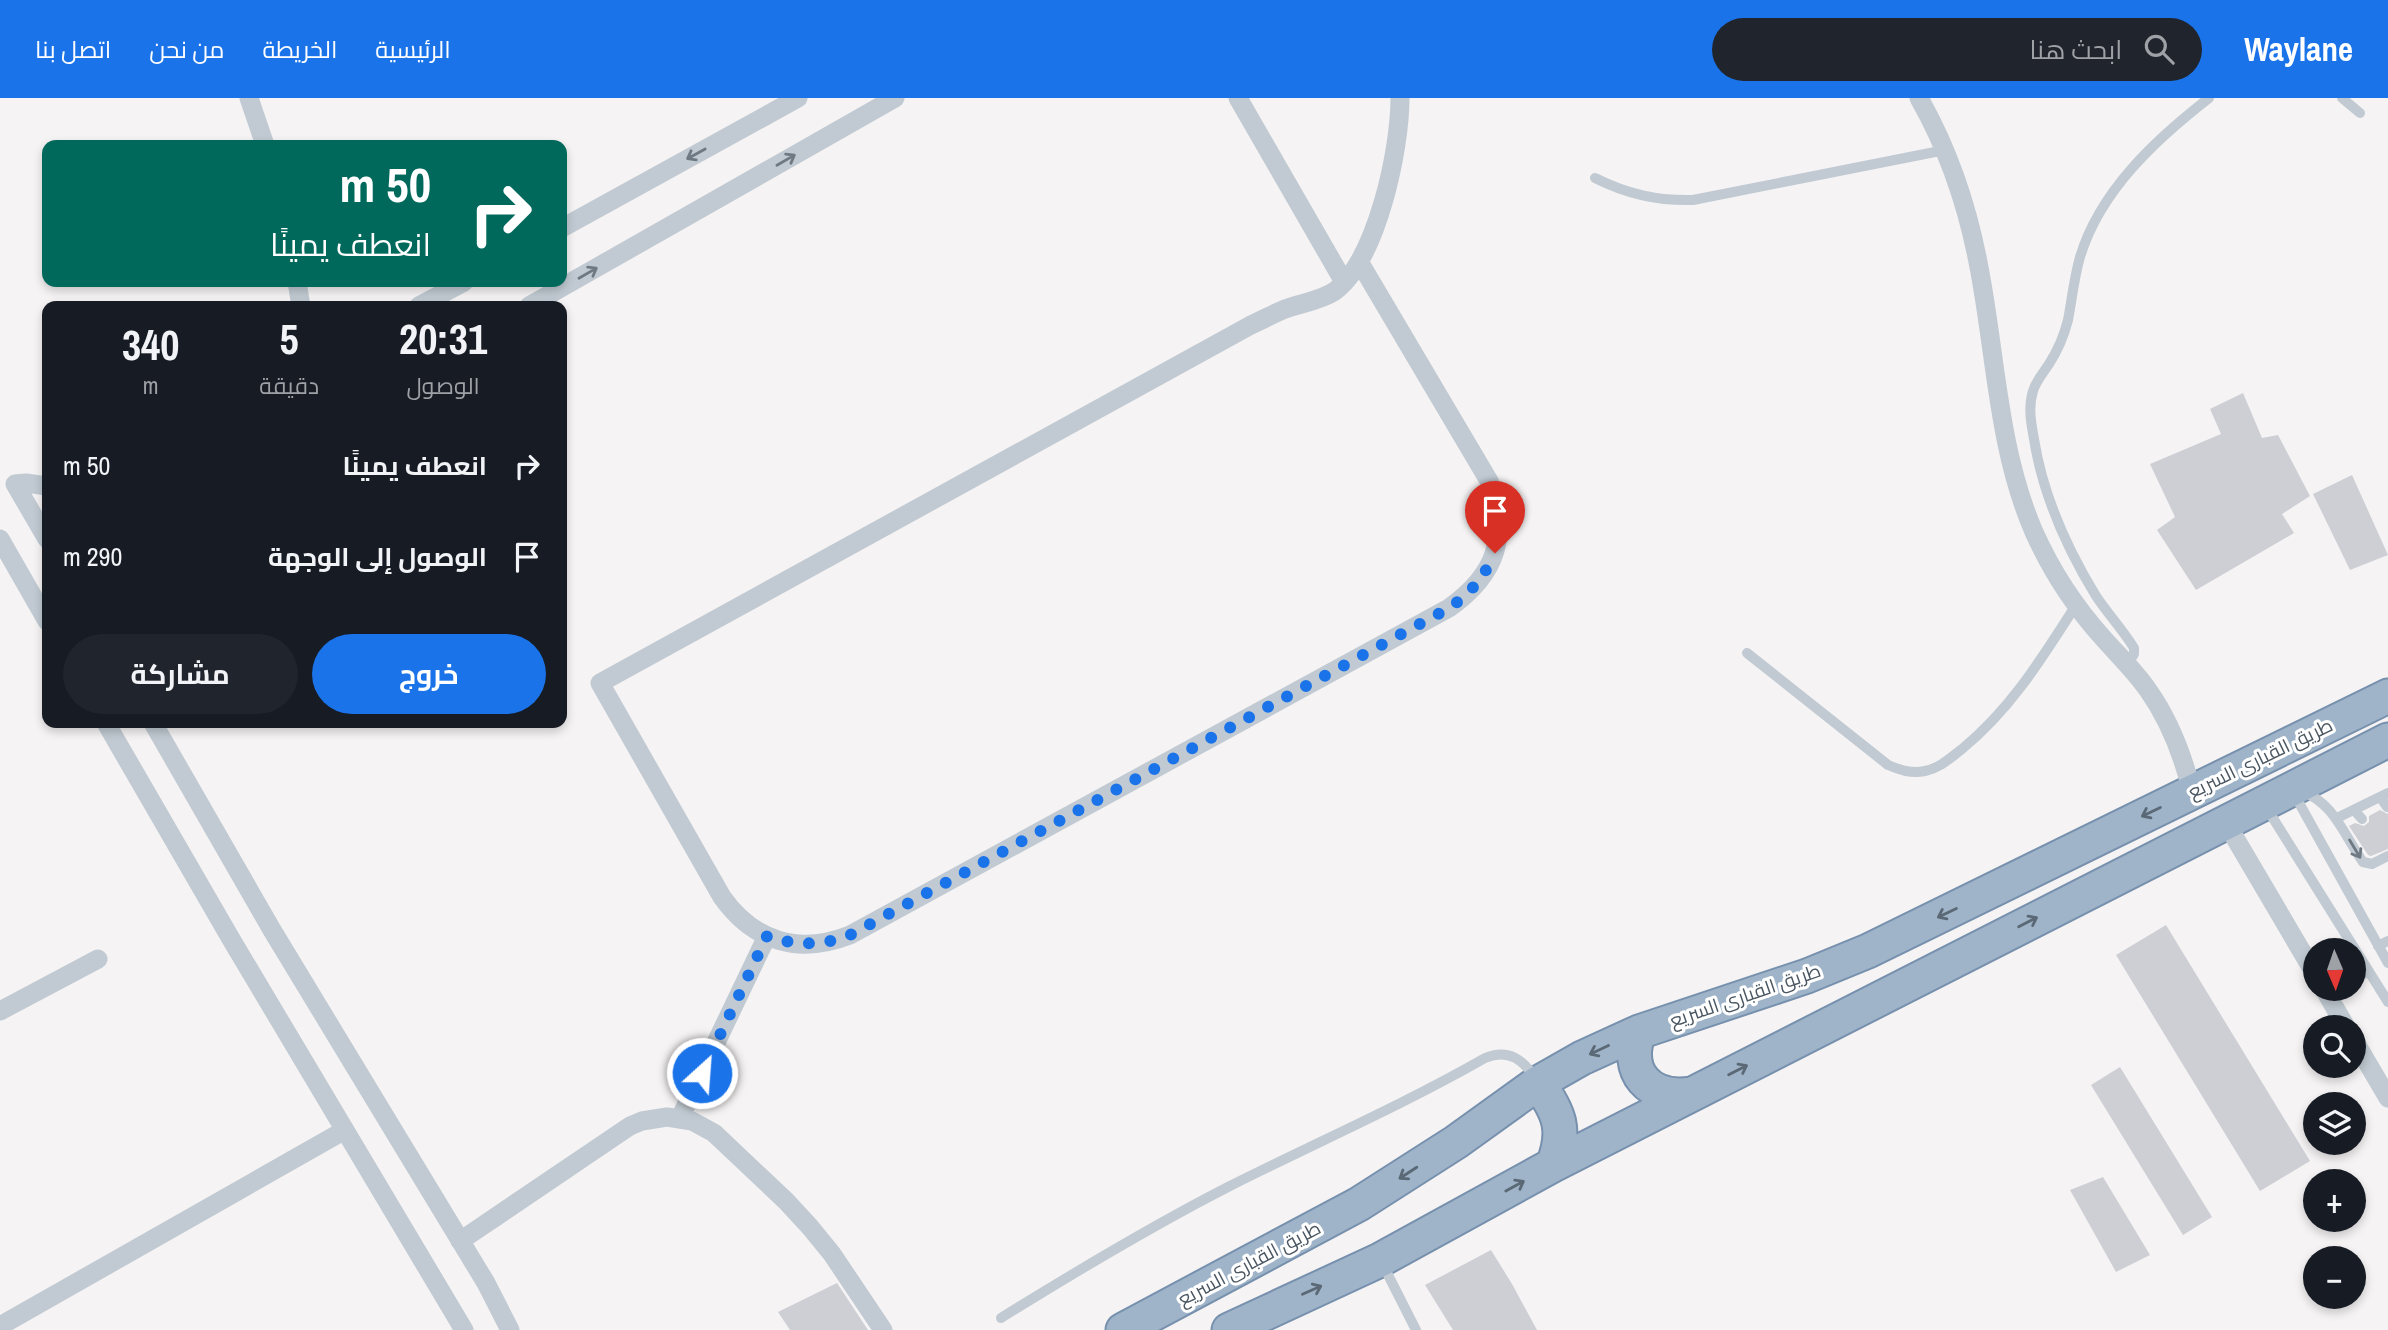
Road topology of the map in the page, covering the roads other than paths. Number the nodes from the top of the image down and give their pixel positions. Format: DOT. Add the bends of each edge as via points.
graph roads {
  1 [pos="249,98"];
  2 [pos="798,98"];
  3 [pos="895,98"];
  4 [pos="1238,98"];
  5 [pos="1400,98"];
  6 [pos="1919,98"];
  7 [pos="2208,98"];
  8 [pos="2343,98"];
  9 [pos="2360,113"];
  10 [pos="263,140"];
  11 [pos="1945,150"];
  12 [pos="1595,178"];
  13 [pos="567,225"];
  14 [pos="1360,263"];
  15 [pos="1344,282"];
  16 [pos="567,284"];
  17 [pos="455,287"];
  18 [pos="562,287"];
  19 [pos="428,301"];
  20 [pos="538,301"];
  21 [pos="42,485"];
  22 [pos="42,531"];
  23 [pos="0,539"];
  24 [pos="2076,605"];
  25 [pos="42,612"];
  26 [pos="1747,653"];
  27 [pos="2128,664"];
  28 [pos="2388,695"];
  29 [pos="109,728"];
  30 [pos="156,728"];
  31 [pos="2388,740"];
  32 [pos="2192,792"];
  33 [pos="2384,795"];
  34 [pos="2277,796"];
  35 [pos="2387,807"];
  36 [pos="2354,810"];
  37 [pos="2337,818"];
  38 [pos="2362,819"];
  39 [pos="2225,821"];
  40 [pos="2388,852"];
  41 [pos="767,936"];
  42 [pos="2383,944"];
  43 [pos="2303,954"];
  44 [pos="98,960"];
  45 [pos="2388,963"];
  46 [pos="2368,971"];
  47 [pos="2388,1002"];
  48 [pos="0,1010"];
  49 [pos="1639,1032"];
  50 [pos="2366,1060"];
  51 [pos="1538,1083"];
  52 [pos="1691,1094"];
  53 [pos="2388,1098"];
  54 [pos="680,1118"];
  55 [pos="345,1130"];
  56 [pos="1553,1165"];
  57 [pos="460,1241"];
  58 [pos="1380,1260"];
  59 [pos="1001,1318"];
  60 [pos="0,1326"];
  61 [pos="464,1330"];
  62 [pos="510,1330"];
  63 [pos="883,1330"];
  64 [pos="1123,1330"];
  65 [pos="1229,1330"];
  66 [pos="1416,1330"];
  1 -- 10 [label="street"];
  2 -- 13 [label="street, one-way"];
  16 -- 3 [label="street, one-way"];
  4 -- 15 [label="street"];
  5 -- 14 [label="street" via="1391,174"];
  6 -- 11 [label="street"];
  7 -- 27 [label="lane" via="2135,165 2098,215 2081,255 2063,337 2036,384 2030,405 2046,495 2080,568 2134,648"];
  8 -- 9 [label="lane"];
  11 -- 12 [label="lane" via="1693,200 1652,199"];
  11 -- 24 [label="street" via="1979,263 2008,452 2019,493 2053,570"];
  14 -- 15 [label="street"];
  14 -- 41 [label="street" via="1489,481 1497,504 1495,553 1469,594 850,935 800,944"];
  15 -- 41 [label="street" via="1328,295 1251,325 600,683 722,897 737,916"];
  17 -- 19 [label="street"];
  20 -- 18 [label="street, one-way"];
  21 -- 22 [label="street" via="15,484"];
  23 -- 25 [label="street"];
  24 -- 26 [label="lane" via="2025,683 1992,722 1944,763 1922,772 1888,765"];
  24 -- 27 [label="street"];
  27 -- 32 [label="street" via="2164,715"];
  28 -- 32 [label="highway, طريق القبارى السريع"];
  29 -- 55 [label="street"];
  30 -- 57 [label="street"];
  31 -- 34 [label="highway, طريق القبارى السريع"];
  32 -- 49 [label="highway, طريق القبارى السريع, one-way" via="1868,951"];
  33 -- 35 [label="lane"];
  33 -- 36 [label="lane"];
  34 -- 37 [label="lane" via="2318,799"];
  34 -- 39 [label="highway, طريق القبارى السريع"];
  34 -- 42 [label="lane"];
  34 -- 46 [label="lane"];
  36 -- 37 [label="lane"];
  36 -- 38 [label="lane"];
  37 -- 40 [label="lane, one-way" via="2363,862 2372,864"];
  39 -- 43 [label="street"];
  52 -- 39 [label="highway, طريق القبارى السريع, one-way"];
  41 -- 54 [label="street"];
  42 -- 45 [label="lane"];
  44 -- 48 [label="street"];
  46 -- 47 [label="lane"];
  49 -- 51 [label="highway, طريق القبارى السريع, one-way"];
  49 -- 52 [label="highway" via="1634,1061 1644,1080 1661,1094"];
  50 -- 53 [label="street"];
  51 -- 56 [label="highway" via="1553,1103 1560,1128"];
  51 -- 59 [label="lane" via="1527,1066 1512,1055 1493,1054 1203,1200"];
  51 -- 64 [label="highway, طريق القبارى السريع, one-way" via="1359,1204"];
  52 -- 56 [label="highway, طريق القبارى السريع"];
  54 -- 57 [label="street" via="654,1118 630,1126"];
  54 -- 63 [label="street" via="714,1133 786,1201 832,1254"];
  55 -- 60 [label="street"];
  55 -- 61 [label="street"];
  58 -- 56 [label="highway, طريق القبارى السريع, one-way"];
  57 -- 62 [label="street"];
  65 -- 58 [label="highway, طريق القبارى السريع, one-way"];
  58 -- 66 [label="lane"];
}
